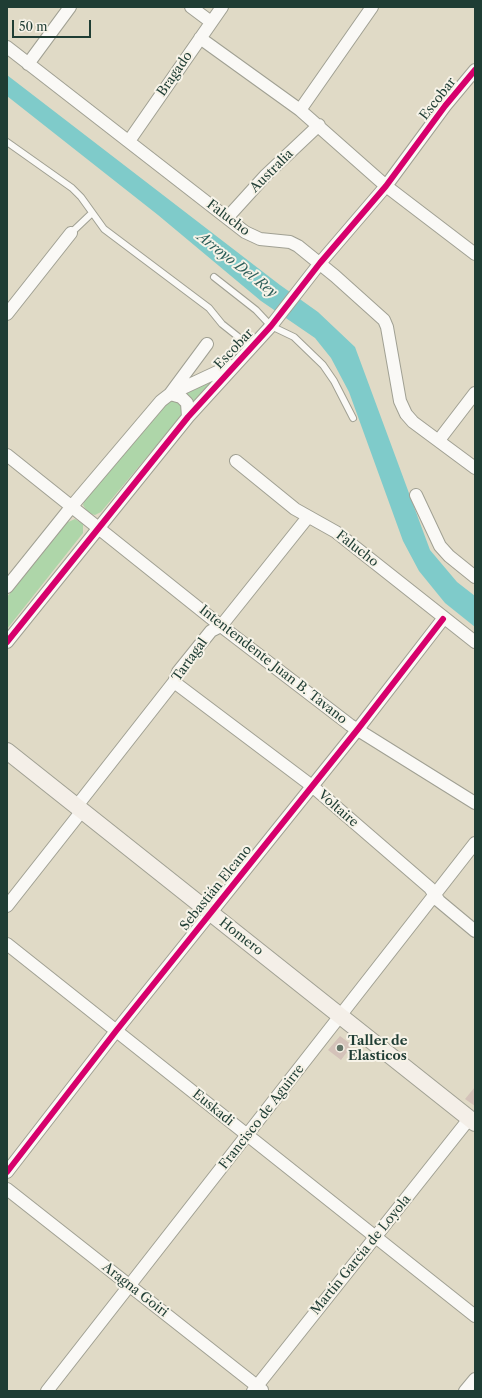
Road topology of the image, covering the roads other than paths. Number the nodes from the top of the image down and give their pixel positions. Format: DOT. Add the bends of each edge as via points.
graph roads {
  1 [pos="70,7"];
  2 [pos="191,7"];
  3 [pos="222,7"];
  4 [pos="372,7"];
  5 [pos="211,22"];
  6 [pos="200,38"];
  7 [pos="7,47"];
  8 [pos="28,64"];
  9 [pos="475,70"];
  10 [pos="300,110"];
  11 [pos="319,125"];
  12 [pos="129,141"];
  13 [pos="7,142"];
  14 [pos="386,186"];
  15 [pos="92,213"];
  16 [pos="227,218"];
  17 [pos="71,233"];
  18 [pos="475,254"];
  19 [pos="320,263"];
  20 [pos="214,277"];
  21 [pos="7,314"];
  22 [pos="273,324"];
  23 [pos="207,344"];
  24 [pos="251,347"];
  25 [pos="235,364"];
  26 [pos="475,393"];
  27 [pos="170,394"];
  28 [pos="188,417"];
  29 [pos="353,418"];
  30 [pos="438,440"];
  31 [pos="7,455"];
  32 [pos="236,461"];
  33 [pos="475,468"];
  34 [pos="416,495"];
  35 [pos="72,506"];
  36 [pos="308,517"];
  37 [pos="99,528"];
  38 [pos="475,578"];
  39 [pos="7,587"];
  40 [pos="443,619"];
  41 [pos="221,626"];
  42 [pos="7,642"];
  43 [pos="475,642"];
  44 [pos="174,682"];
  45 [pos="358,729"];
  46 [pos="7,751"];
  47 [pos="312,786"];
  48 [pos="475,803"];
  49 [pos="79,809"];
  50 [pos="475,843"];
  51 [pos="435,894"];
  52 [pos="7,906"];
  53 [pos="210,913"];
  54 [pos="475,931"];
  55 [pos="7,944"];
  56 [pos="341,1016"];
  57 [pos="116,1031"];
  58 [pos="472,1121"];
  59 [pos="247,1135"];
  60 [pos="7,1172"];
  61 [pos="7,1189"];
  62 [pos="376,1236"];
  63 [pos="129,1285"];
  64 [pos="475,1316"];
  65 [pos="475,1379"];
  66 [pos="257,1389"];
  67 [pos="47,1391"];
  68 [pos="465,1391"];
  1 -- 8 [label="street"];
  2 -- 5 [label="street"];
  3 -- 5 [label="street, Bragado"];
  4 -- 10 [label="street"];
  5 -- 6 [label="street, Bragado"];
  6 -- 10 [label="street"];
  6 -- 12 [label="street, Bragado"];
  7 -- 8 [label="street, Falucho"];
  8 -- 12 [label="street, Falucho"];
  9 -- 14 [label="street, Escobar"];
  10 -- 11 [label="street"];
  11 -- 14 [label="street"];
  11 -- 16 [label="street, Australia" via="266,175"];
  12 -- 16 [label="street, Falucho"];
  13 -- 15 [label="lane" via="72,188"];
  14 -- 18 [label="street"];
  14 -- 19 [label="street, Escobar"];
  15 -- 17 [label="lane"];
  15 -- 24 [label="lane" via="104,229 209,308 222,324"];
  16 -- 19 [label="street, Falucho" via="251,236 290,242"];
  17 -- 21 [label="street"];
  19 -- 22 [label="street, Escobar"];
  19 -- 30 [label="street, Falucho" via="384,320 400,401 413,422"];
  20 -- 22 [label="lane"];
  22 -- 24 [label="street, Escobar"];
  22 -- 29 [label="lane" via="294,338 323,365"];
  23 -- 27 [label="street, Escobar"];
  24 -- 25 [label="street, Escobar"];
  25 -- 27 [label="street, Escobar"];
  25 -- 28 [label="street, Escobar"];
  26 -- 30 [label="street"];
  27 -- 28 [label="street" via="181,397 187,403"];
  27 -- 35 [label="street, Escobar" via="161,401"];
  28 -- 37 [label="street, Escobar"];
  30 -- 33 [label="street, Falucho"];
  31 -- 35 [label="street, Intentendente Juan B. Tavano"];
  32 -- 36 [label="street, Falucho"];
  34 -- 38 [label="street" via="440,546"];
  35 -- 37 [label="street, Intentendente Juan B. Tavano"];
  35 -- 39 [label="street, Escobar"];
  36 -- 40 [label="street, Falucho" via="336,532"];
  36 -- 41 [label="street, Tartagal"];
  37 -- 41 [label="street, Intentendente Juan B. Tavano"];
  37 -- 42 [label="street, Escobar"];
  40 -- 43 [label="street, Falucho"];
  40 -- 45 [label="street, Sebastián Elcano"];
  41 -- 44 [label="street, Tartagal" via="211,631 178,672"];
  41 -- 45 [label="street, Intentendente Juan B. Tavano"];
  44 -- 47 [label="street, Voltaire"];
  44 -- 49 [label="street, Tartagal"];
  45 -- 47 [label="street, Sebastián Elcano"];
  45 -- 48 [label="street, Intentendente Juan B. Tavano"];
  46 -- 49 [label="main road, Homero"];
  47 -- 51 [label="street, Voltaire"];
  47 -- 53 [label="street, Sebastián Elcano"];
  49 -- 52 [label="street, Tartagal"];
  49 -- 53 [label="main road, Homero"];
  50 -- 51 [label="street, Francisco de Aguirre"];
  51 -- 54 [label="street, Voltaire" via="439,901"];
  51 -- 56 [label="street, Francisco de Aguirre"];
  53 -- 56 [label="main road, Homero"];
  53 -- 57 [label="street, Sebastián Elcano"];
  55 -- 57 [label="street, Euskadi"];
  56 -- 58 [label="main road, Homero"];
  56 -- 59 [label="street, Francisco de Aguirre"];
  57 -- 59 [label="street, Euskadi"];
  57 -- 60 [label="street, Sebastián Elcano"];
  58 -- 62 [label="street, Martín García de Loyola"];
  59 -- 62 [label="street, Euskadi"];
  59 -- 63 [label="street, Francisco de Aguirre"];
  61 -- 63 [label="street, Aragna Goiri"];
  62 -- 64 [label="street, Euskadi"];
  62 -- 66 [label="street, Martín García de Loyola"];
  63 -- 66 [label="street, Aragna Goiri"];
  63 -- 67 [label="street, Francisco de Aguirre"];
  65 -- 68 [label="street"];
}
